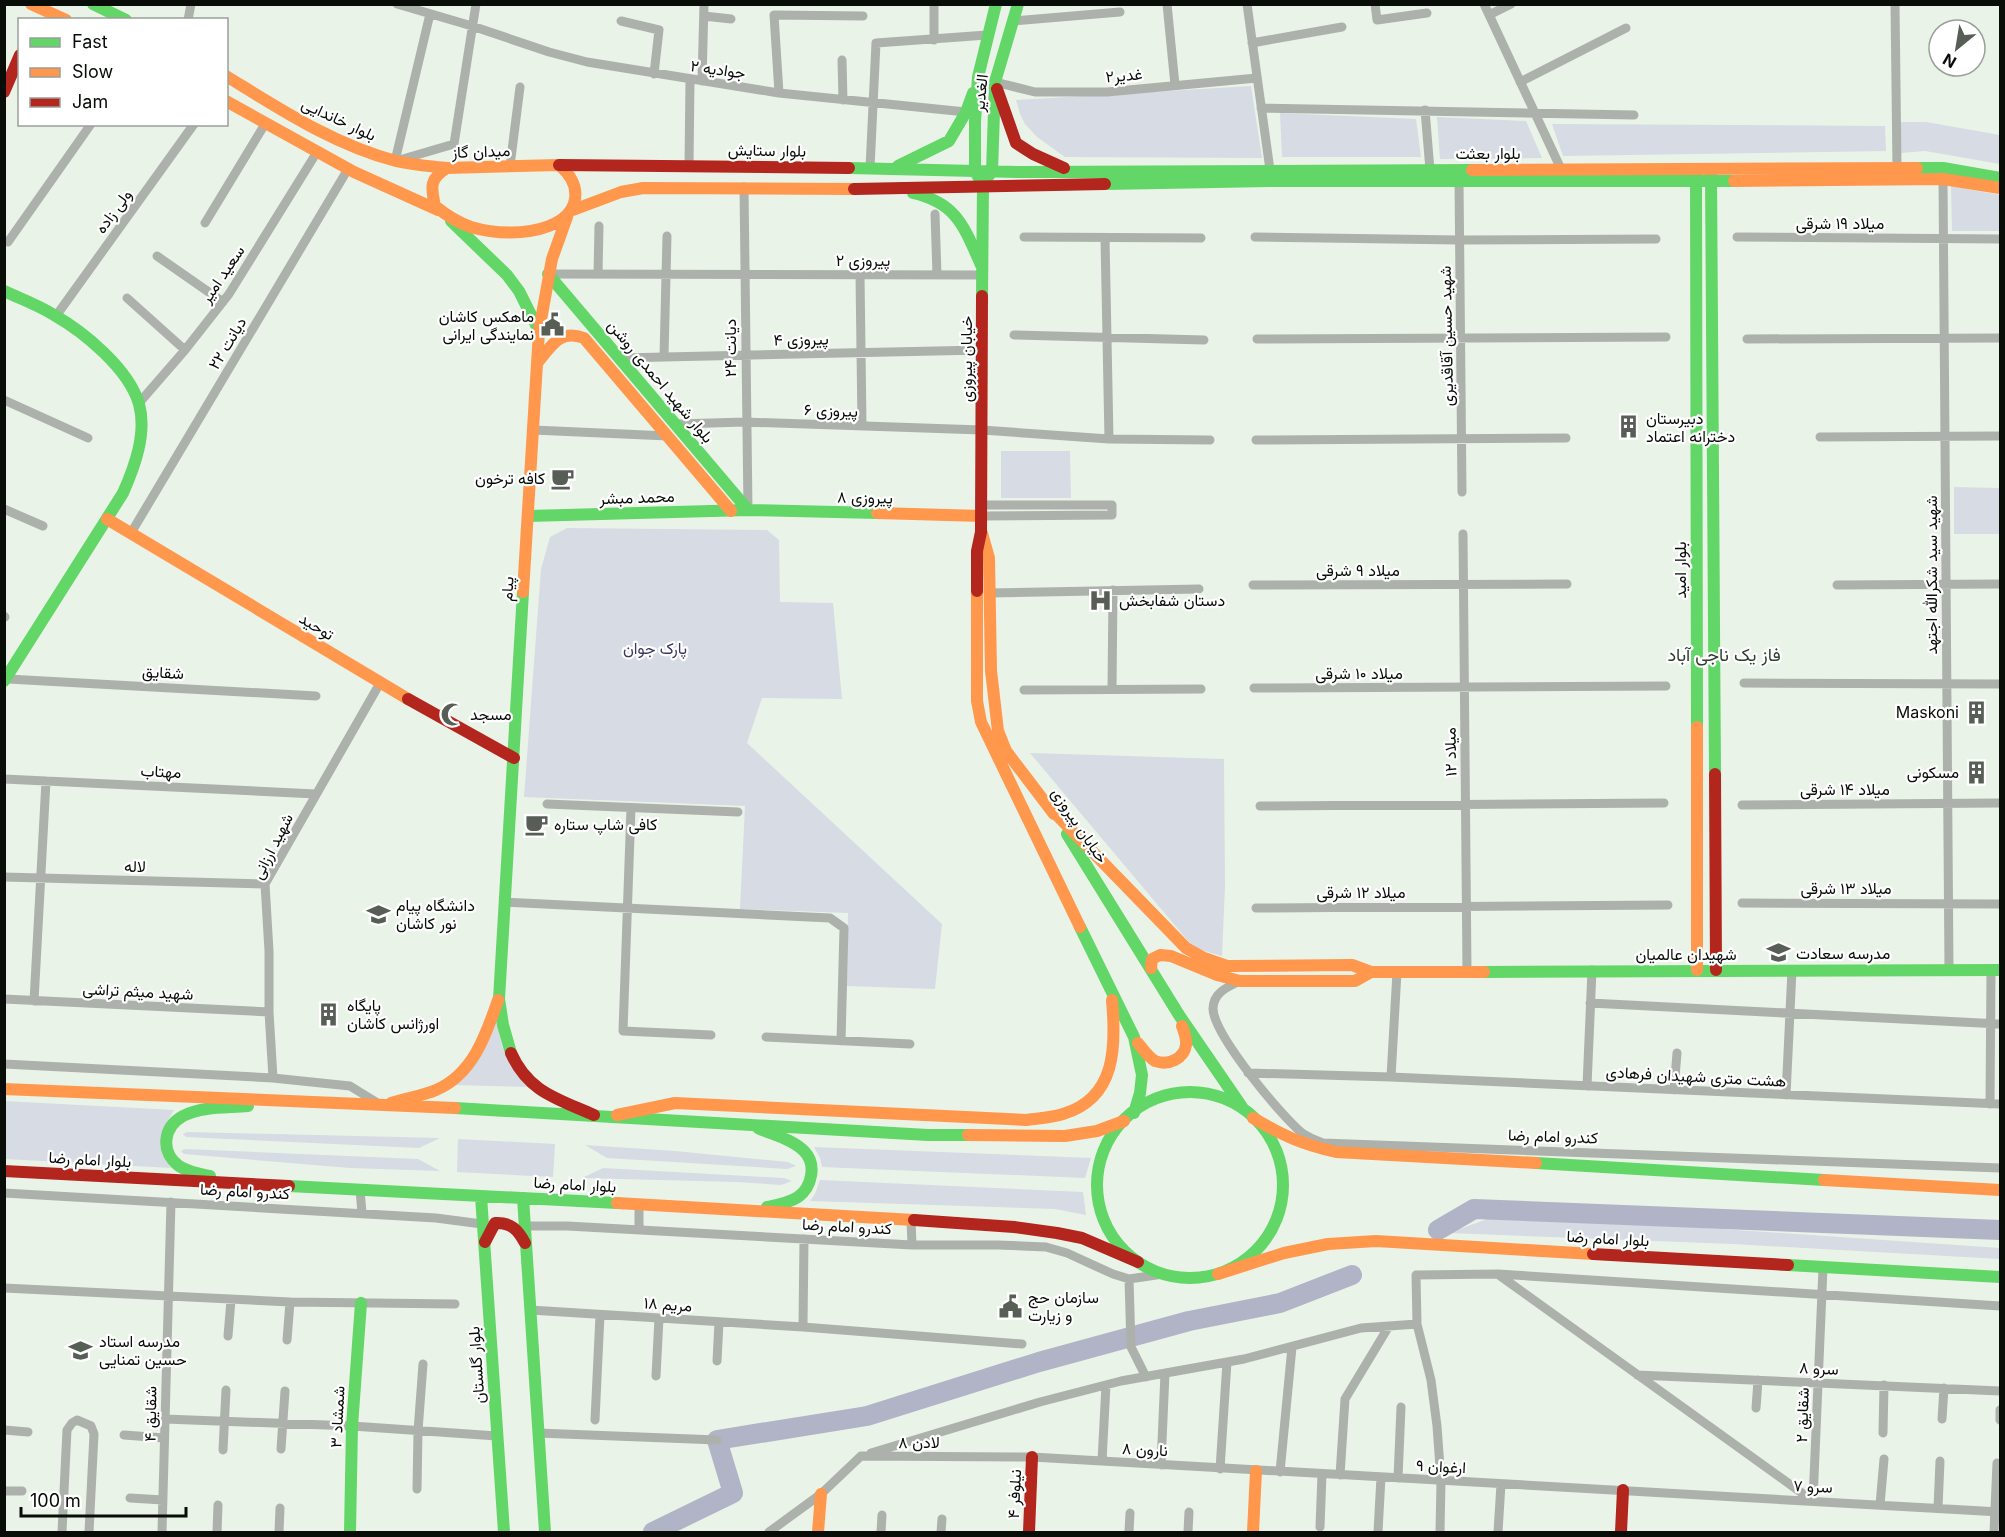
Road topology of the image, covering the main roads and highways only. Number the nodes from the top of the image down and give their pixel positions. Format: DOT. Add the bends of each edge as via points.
graph roads {
  1 [pos="93,4"];
  2 [pos="996,4"];
  3 [pos="1018,4"];
  4 [pos="34,11"];
  5 [pos="59,18"];
  6 [pos="122,18"];
  7 [pos="18,60"];
  8 [pos="228,77"];
  9 [pos="978,77"];
  10 [pos="995,82"];
  11 [pos="4,92"];
  12 [pos="228,102"];
  13 [pos="559,165"];
  14 [pos="795,167"];
  15 [pos="447,168"];
  16 [pos="894,168"];
  17 [pos="975,171"];
  18 [pos="992,171"];
  19 [pos="1071,171"];
  20 [pos="1696,176"];
  21 [pos="1711,176"];
  22 [pos="2001,178"];
  23 [pos="983,186"];
  24 [pos="795,188"];
  25 [pos="2001,188"];
  26 [pos="885,189"];
  27 [pos="441,213"];
  28 [pos="570,214"];
  29 [pos="982,271"];
  30 [pos="548,274"];
  31 [pos="4,291"];
  32 [pos="539,332"];
  33 [pos="538,362"];
  34 [pos="648,402"];
  35 [pos="1712,477"];
  36 [pos="1696,479"];
  37 [pos="748,510"];
  38 [pos="731,511"];
  39 [pos="982,511"];
  40 [pos="528,516"];
  41 [pos="107,519"];
  42 [pos="981,531"];
  43 [pos="1696,542"];
  44 [pos="1713,542"];
  45 [pos="6,680"];
  46 [pos="513,758"];
  47 [pos="1049,807"];
  48 [pos="1152,968"];
  49 [pos="1697,970"];
  50 [pos="1716,970"];
  51 [pos="1996,970"];
  52 [pos="1371,972"];
  53 [pos="1112,993"];
  54 [pos="499,999"];
  55 [pos="1179,1015"];
  56 [pos="1134,1037"];
  57 [pos="4,1089"];
  58 [pos="316,1102"];
  59 [pos="383,1104"];
  60 [pos="1242,1107"];
  61 [pos="595,1115"];
  62 [pos="611,1116"];
  63 [pos="1129,1117"];
  64 [pos="967,1118"];
  65 [pos="1253,1118"];
  66 [pos="752,1125"];
  67 [pos="928,1135"];
  68 [pos="4,1171"];
  69 [pos="260,1185"];
  70 [pos="2001,1190"];
  71 [pos="481,1196"];
  72 [pos="523,1198"];
  73 [pos="753,1211"];
  74 [pos="525,1244"];
  75 [pos="484,1246"];
  76 [pos="1138,1262"];
  77 [pos="1218,1274"];
  78 [pos="2001,1277"];
  79 [pos="361,1303"];
  80 [pos="1032,1457"];
  81 [pos="1256,1471"];
  82 [pos="1623,1490"];
  83 [pos="821,1494"];
  84 [pos="350,1533"];
  85 [pos="504,1533"];
  86 [pos="545,1533"];
  87 [pos="818,1533"];
  88 [pos="1029,1533"];
  89 [pos="1253,1533"];
  90 [pos="1621,1533"];
  1 -- 6 [label="main road"];
  2 -- 9 [label="main road, الغدیر"];
  3 -- 10 [label="main road, الغدیر"];
  4 -- 5 [label="main road"];
  7 -- 11 [label="main road"];
  8 -- 15 [label="main road, بلوار خاندایی" via="334,138 395,161"];
  9 -- 16 [label="main road" via="966,112 950,141"];
  9 -- 17 [label="main road, الغدیر"];
  10 -- 18 [label="main road, الغدیر"];
  10 -- 19 [label="main road" via="1016,143"];
  12 -- 27 [label="main road" via="348,169"];
  13 -- 14 [label="main road, بلوار ستایش"];
  13 -- 15 [label="main road, میدان گاز"];
  13 -- 28 [label="main road" via="575,187"];
  14 -- 16 [label="main road, بلوار ستایش"];
  14 -- 24 [label="main road"];
  15 -- 27 [label="main road, میدان گاز" via="432,187 432,200"];
  16 -- 17 [label="main road, بلوار ستایش"];
  17 -- 18 [label="main road, بلوار بعثت"];
  17 -- 23 [label="main road"];
  18 -- 19 [label="main road, بلوار بعثت"];
  18 -- 23 [label="main road, الغدیر"];
  19 -- 20 [label="main road, بلوار بعثت" via="1561,169"];
  20 -- 21 [label="main road, بلوار بعثت"];
  20 -- 23 [label="main road, بلوار بعثت"];
  20 -- 36 [label="main road, بلوار امید"];
  21 -- 22 [label="main road, بلوار بعثت" via="1943,168"];
  21 -- 25 [label="main road, بلوار بعثت" via="1943,179"];
  21 -- 35 [label="main road, بلوار امید"];
  23 -- 26 [label="main road"];
  23 -- 29 [label="main road, خیابان پیروزی"];
  24 -- 26 [label="main road"];
  24 -- 28 [label="main road" via="643,188 621,192"];
  26 -- 29 [label="main road" via="925,195 951,208"];
  27 -- 28 [label="main road" via="474,227 514,232 545,227"];
  27 -- 32 [label="main road, پیام" via="507,275"];
  28 -- 30 [label="main road"];
  29 -- 39 [label="main road, خیابان پیروزی"];
  30 -- 32 [label="main road"];
  30 -- 34 [label="main road, بلوار شهید احمدی روشن" via="620,358"];
  31 -- 41 [label="main road" via="56,316 92,342 119,370 139,403 141,434 137,462"];
  32 -- 33 [label="main road, پیام"];
  33 -- 34 [label="main road, بلوار شهید احمدی روشن" via="562,336 578,335"];
  33 -- 40 [label="main road, پیام"];
  34 -- 37 [label="main road, بلوار شهید احمدی روشن" via="677,424"];
  34 -- 38 [label="main road, بلوار شهید احمدی روشن" via="668,436"];
  35 -- 36 [label="main road"];
  35 -- 44 [label="main road, بلوار امید"];
  36 -- 43 [label="main road, بلوار امید"];
  37 -- 38 [label="main road, محمد مبشر"];
  37 -- 39 [label="main road, پیروزی ۸"];
  38 -- 40 [label="main road, محمد مبشر"];
  39 -- 42 [label="main road, خیابان پیروزی"];
  40 -- 46 [label="main road, پیام"];
  41 -- 45 [label="main road"];
  41 -- 46 [label="main road, توحید"];
  42 -- 47 [label="main road, خیابان پیروزی" via="988,549 991,672 998,731 1006,751"];
  42 -- 53 [label="main road, خیابان پیروزی" via="977,551 977,701 981,722"];
  43 -- 44 [label="main road"];
  43 -- 49 [label="main road, بلوار امید"];
  44 -- 50 [label="main road, بلوار امید"];
  46 -- 54 [label="main road, پیام"];
  47 -- 48 [label="main road, خیابان پیروزی"];
  47 -- 52 [label="main road" via="1186,948 1204,958 1227,966 1352,965"];
  48 -- 52 [label="main road" via="1156,956 1171,956 1240,981 1355,981"];
  48 -- 55 [label="main road, خیابان پیروزی"];
  49 -- 50 [label="main road, شهیدان عالمیان"];
  49 -- 52 [label="main road, شهیدان عالمیان"];
  50 -- 51 [label="main road, شهیدان عالمیان"];
  53 -- 56 [label="main road, خیابان پیروزی"];
  53 -- 64 [label="main road" via="1115,1044 1106,1080 1095,1095 1064,1114 1026,1120"];
  54 -- 59 [label="main road" via="483,1041 458,1076 436,1090"];
  54 -- 61 [label="main road" via="508,1050 524,1075 541,1091"];
  55 -- 56 [label="main road" via="1186,1045 1176,1060 1158,1062"];
  55 -- 60 [label="main road, خیابان پیروزی"];
  56 -- 63 [label="main road, خیابان پیروزی" via="1143,1082"];
  57 -- 58 [label="main road"];
  58 -- 59 [label="main road"];
  58 -- 69 [label="main road" via="184,1114 166,1134 168,1155 177,1165 194,1173"];
  59 -- 61 [label="main road"];
  60 -- 63 [label="main road" via="1214,1095 1178,1093 1143,1104"];
  60 -- 65 [label="main road"];
  61 -- 62 [label="main road"];
  62 -- 64 [label="main road" via="675,1103"];
  62 -- 66 [label="main road"];
  63 -- 67 [label="main road" via="1097,1131 1065,1136"];
  63 -- 76 [label="main road" via="1106,1145 1097,1181 1098,1200 1112,1235"];
  64 -- 67 [label="main road"];
  65 -- 70 [label="main road" via="1298,1142 1336,1152 1544,1157"];
  65 -- 77 [label="main road" via="1267,1132 1280,1159 1284,1187 1279,1216 1265,1241 1244,1262"];
  66 -- 67 [label="main road"];
  66 -- 73 [label="main road" via="801,1149 812,1170 809,1183 798,1197"];
  68 -- 69 [label="main road, بلوار امام رضا"];
  69 -- 71 [label="main road, بلوار امام رضا"];
  71 -- 72 [label="main road, بلوار امام رضا"];
  71 -- 75 [label="main road, بلوار گلستان"];
  72 -- 73 [label="main road, بلوار امام رضا"];
  72 -- 74 [label="main road"];
  73 -- 76 [label="main road, بلوار امام رضا" via="1014,1227 1101,1245"];
  74 -- 75 [label="main road" via="516,1229 505,1222 495,1223"];
  74 -- 86 [label="main road"];
  75 -- 85 [label="main road, بلوار گلستان"];
  76 -- 77 [label="main road" via="1181,1278"];
  77 -- 78 [label="main road, بلوار امام رضا" via="1284,1253 1328,1244 1376,1241"];
  79 -- 84 [label="main road, شمشاد ۳" via="352,1426"];
  80 -- 88 [label="main road, نیلوفر ۴"];
  81 -- 89 [label="main road"];
  82 -- 90 [label="main road"];
  83 -- 87 [label="main road"];
}
